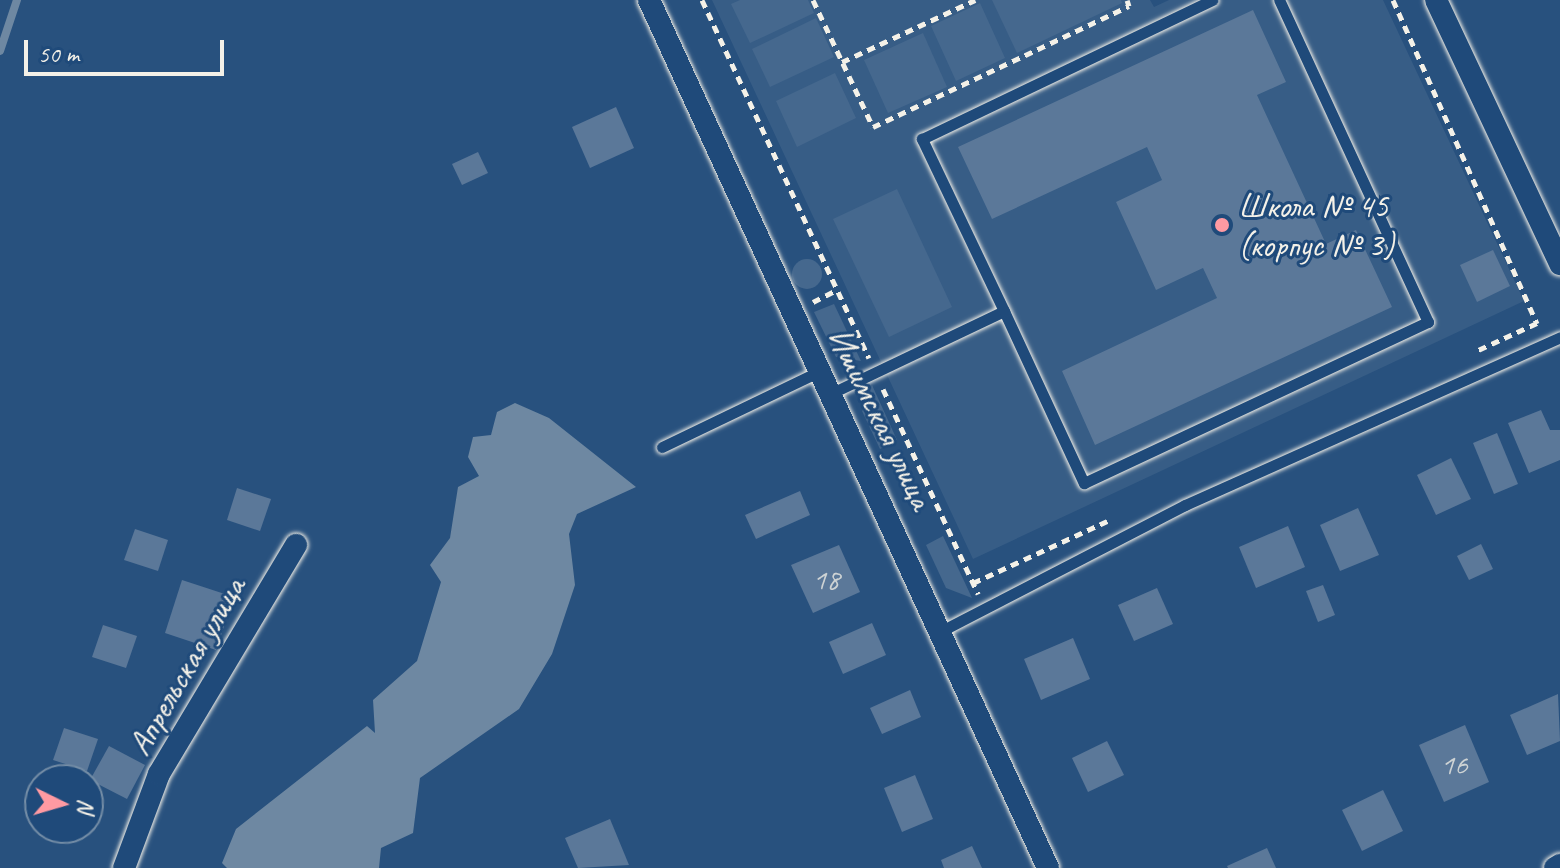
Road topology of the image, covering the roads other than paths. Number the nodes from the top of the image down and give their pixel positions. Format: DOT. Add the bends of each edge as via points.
graph roads {
  1 [pos="649,0"];
  2 [pos="1212,0"];
  3 [pos="1279,0"];
  4 [pos="1436,0"];
  5 [pos="1560,264"];
  6 [pos="1004,311"];
  7 [pos="1560,337"];
  8 [pos="823,370"];
  9 [pos="834,392"];
  10 [pos="662,447"];
  11 [pos="296,545"];
  12 [pos="943,630"];
  13 [pos="124,868"];
  14 [pos="1048,868"];
  1 -- 8 [label="street, Ишимская улица"];
  2 -- 6 [label="lane" via="922,139"];
  3 -- 6 [label="lane" via="1428,322 1084,483"];
  4 -- 5 [label="street"];
  6 -- 9 [label="lane"];
  7 -- 12 [label="lane" via="1185,505"];
  8 -- 9 [label="street, Ишимская улица"];
  8 -- 10 [label="lane"];
  9 -- 12 [label="street, Ишимская улица"];
  11 -- 13 [label="street, Апрельская улица" via="159,774"];
  12 -- 14 [label="street, Ишимская улица"];
}
